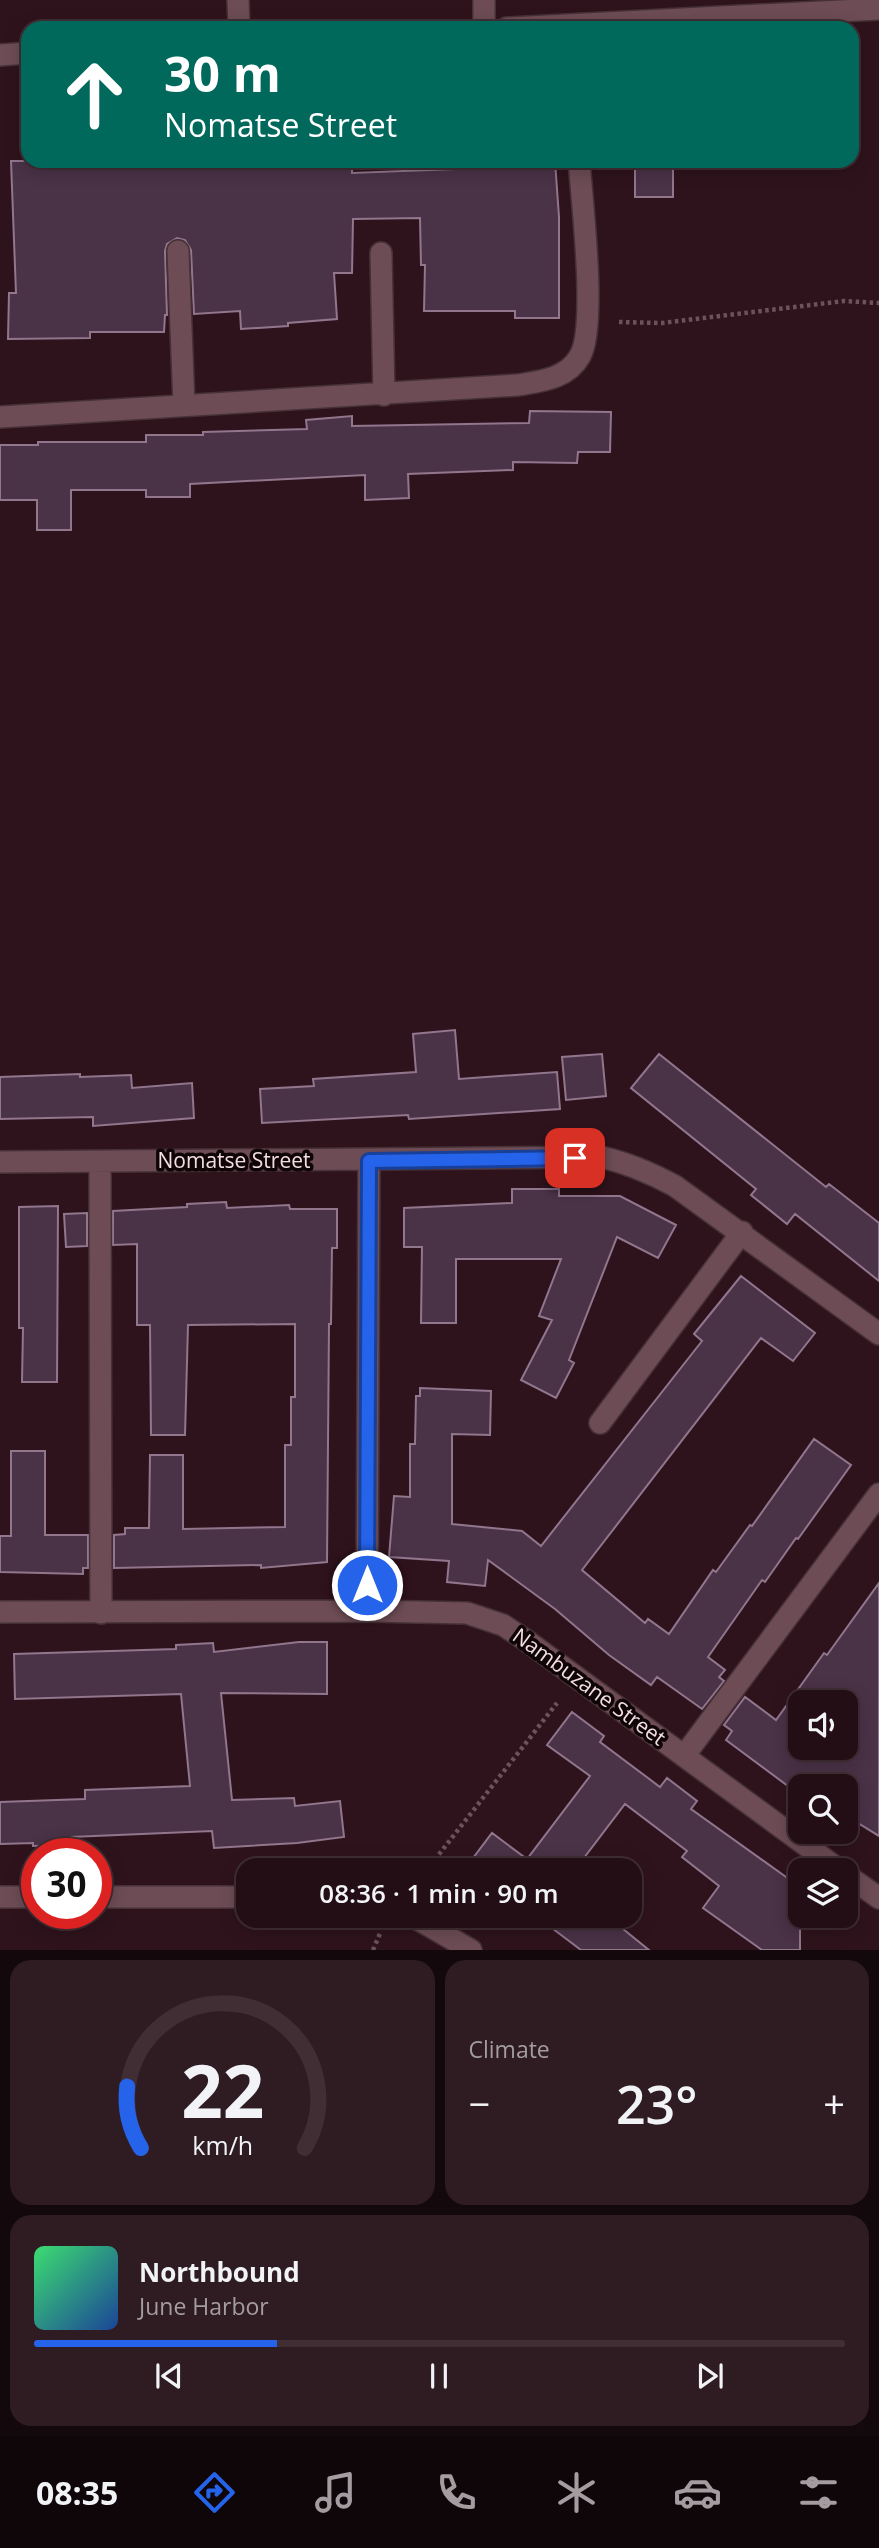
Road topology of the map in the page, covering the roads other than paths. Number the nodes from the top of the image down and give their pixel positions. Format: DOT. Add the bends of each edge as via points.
graph roads {
  1 [pos="238,0"];
  2 [pos="484,0"];
  3 [pos="735,8"];
  4 [pos="879,9"];
  5 [pos="239,21"];
  6 [pos="485,21"];
  7 [pos="617,21"];
  8 [pos="21,54"];
  9 [pos="0,55"];
  10 [pos="579,168"];
  11 [pos="178,251"];
  12 [pos="381,253"];
  13 [pos="384,395"];
  14 [pos="184,405"];
  15 [pos="0,417"];
  16 [pos="369,1161"];
  17 [pos="0,1162"];
  18 [pos="100,1162"];
  19 [pos="742,1232"];
  20 [pos="879,1334"];
  21 [pos="600,1423"];
  22 [pos="879,1493"];
  23 [pos="367,1611"];
  24 [pos="0,1612"];
  25 [pos="101,1613"];
  26 [pos="684,1756"];
  27 [pos="823,1858"];
  28 [pos="858,1883"];
  29 [pos="236,1896"];
  30 [pos="0,1897"];
  31 [pos="21,1897"];
  32 [pos="112,1897"];
  33 [pos="879,1898"];
  34 [pos="433,1928"];
  35 [pos="471,1950"];
  1 -- 5 [label="street"];
  2 -- 6 [label="street"];
  3 -- 4 [label="street"];
  3 -- 7 [label="street"];
  8 -- 9 [label="street"];
  10 -- 13 [label="street" via="588,322 580,355 571,367 550,379 518,385"];
  11 -- 14 [label="street"];
  12 -- 13 [label="street"];
  13 -- 14 [label="street"];
  14 -- 15 [label="street"];
  16 -- 18 [label="street, Nomatse Street"];
  16 -- 19 [label="street, Nomatse Street" via="601,1157 675,1185"];
  16 -- 23 [label="street"];
  17 -- 18 [label="street, Nomatse Street"];
  18 -- 25 [label="street"];
  19 -- 20 [label="street, Nomatse Street"];
  19 -- 21 [label="street"];
  22 -- 26 [label="street, Nambuzane Street"];
  23 -- 25 [label="street, Nambuzane Street"];
  23 -- 26 [label="street, Nambuzane Street" via="467,1613 487,1619 511,1630"];
  24 -- 25 [label="street, Nambuzane Street"];
  26 -- 27 [label="street, Nambuzane Street"];
  28 -- 33 [label="street"];
  29 -- 32 [label="street"];
  30 -- 31 [label="street"];
  34 -- 35 [label="street"];
}
